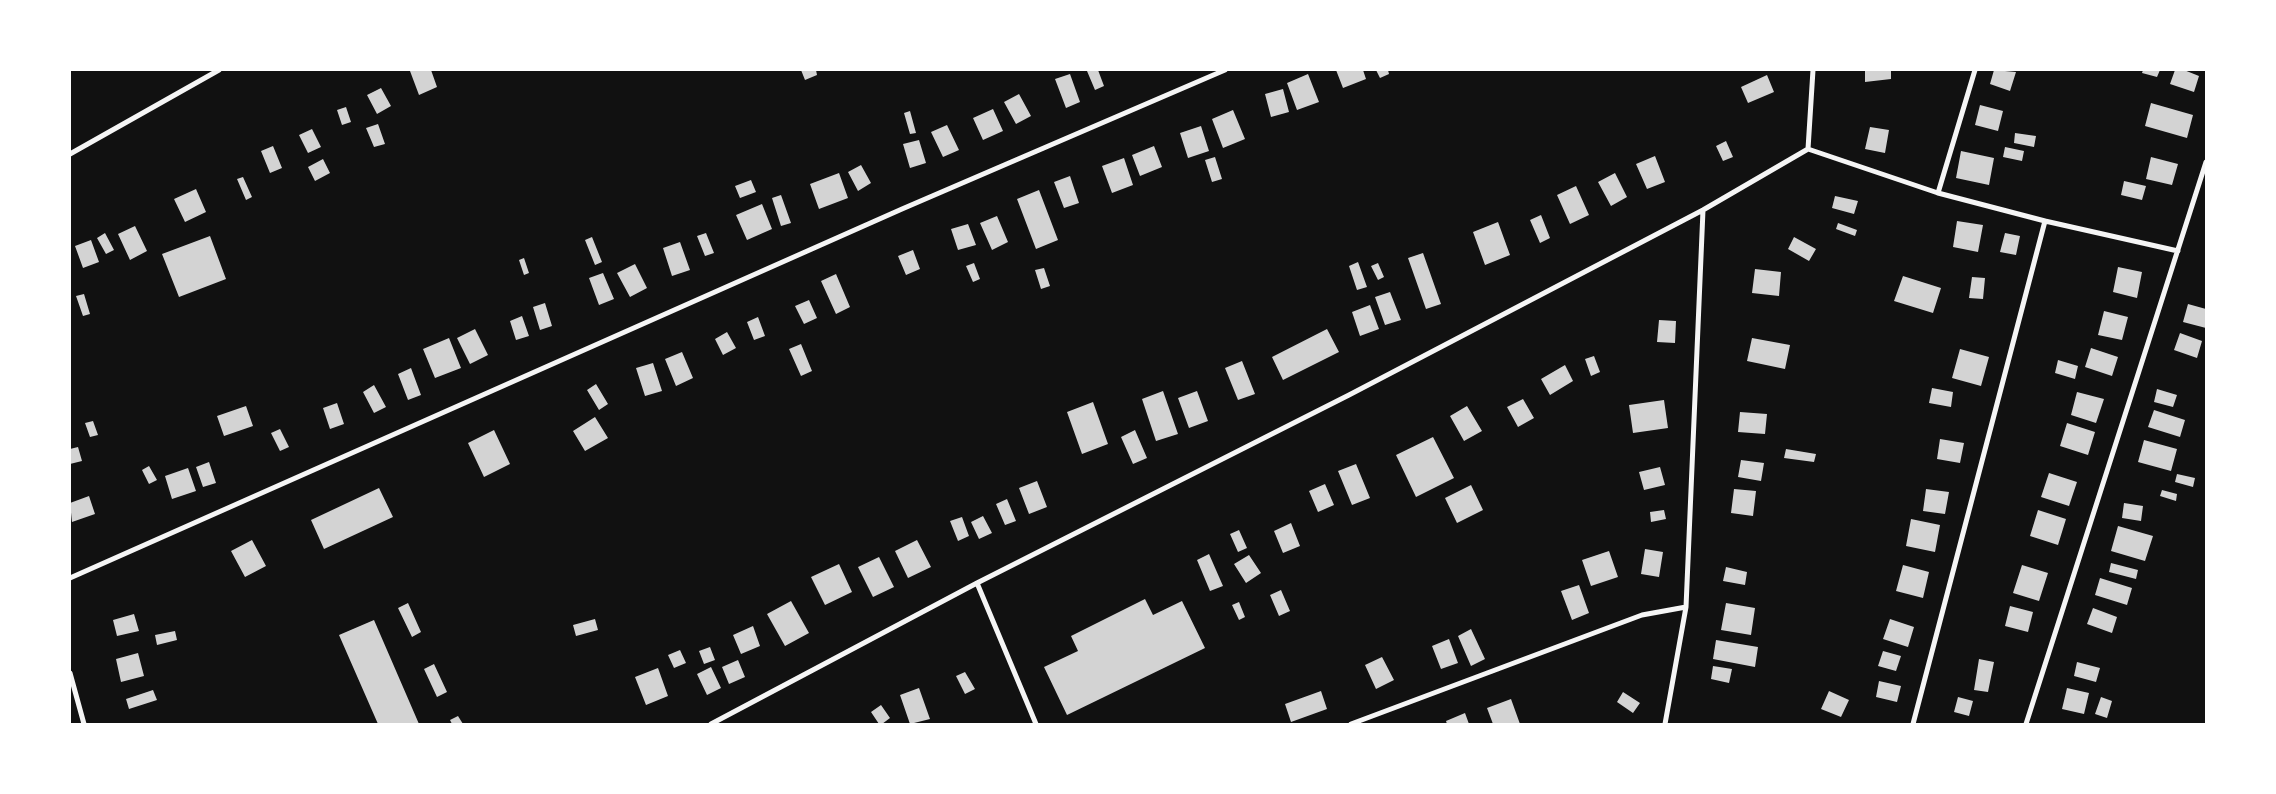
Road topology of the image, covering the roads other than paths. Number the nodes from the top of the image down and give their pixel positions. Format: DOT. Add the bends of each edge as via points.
graph roads {
  1 [pos="218,70"];
  2 [pos="1225,70"];
  3 [pos="1812,70"];
  4 [pos="1975,70"];
  5 [pos="1808,149"];
  6 [pos="70,154"];
  7 [pos="2206,162"];
  8 [pos="1938,193"];
  9 [pos="1704,210"];
  10 [pos="2045,221"];
  11 [pos="2178,251"];
  12 [pos="70,578"];
  13 [pos="977,583"];
  14 [pos="1686,607"];
  15 [pos="70,673"];
  16 [pos="84,724"];
  17 [pos="711,724"];
  18 [pos="1036,724"];
  19 [pos="1351,724"];
  20 [pos="1665,724"];
  21 [pos="1913,724"];
  22 [pos="2026,724"];
  1 -- 6 [label="street"];
  2 -- 12 [label="street" via="893,213"];
  3 -- 5 [label="street"];
  4 -- 8 [label="street"];
  5 -- 8 [label="street"];
  5 -- 9 [label="street"];
  7 -- 11 [label="street"];
  8 -- 10 [label="street"];
  9 -- 13 [label="street" via="1349,395"];
  9 -- 14 [label="street"];
  10 -- 11 [label="street"];
  10 -- 21 [label="street"];
  11 -- 22 [label="street"];
  13 -- 17 [label="street"];
  13 -- 18 [label="street"];
  14 -- 19 [label="street" via="1642,616"];
  14 -- 20 [label="street"];
  15 -- 16 [label="street"];
}
